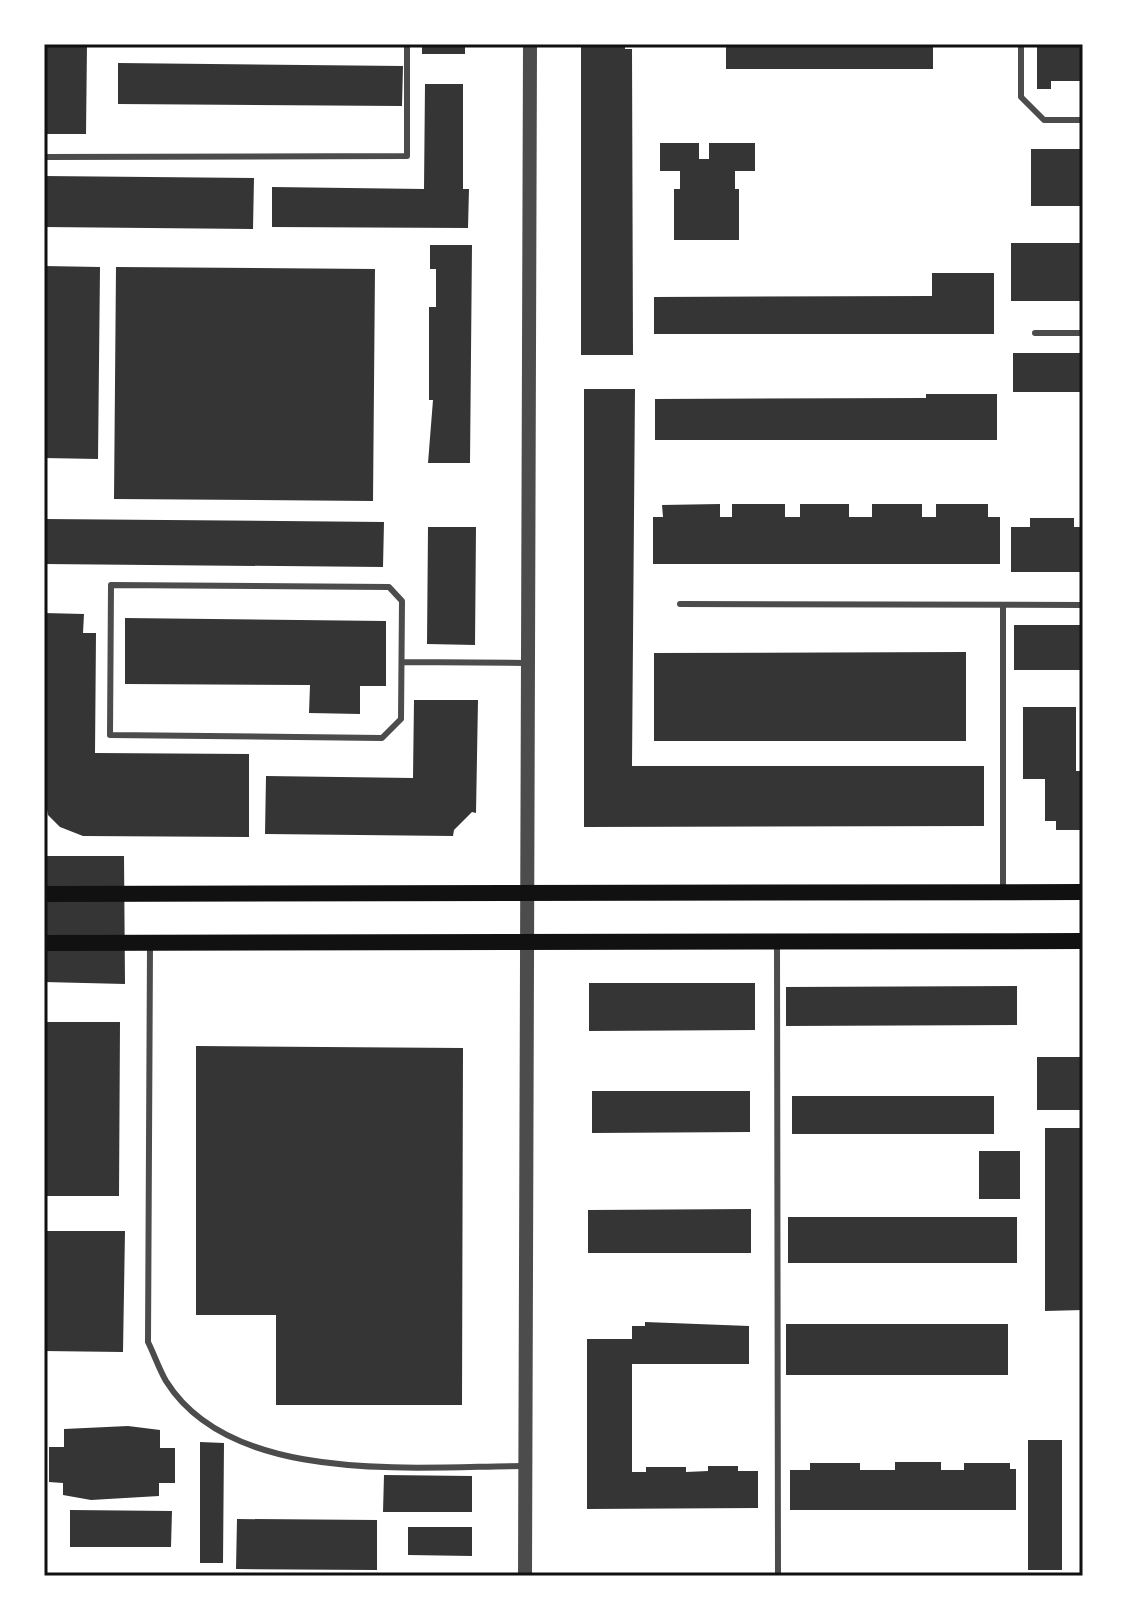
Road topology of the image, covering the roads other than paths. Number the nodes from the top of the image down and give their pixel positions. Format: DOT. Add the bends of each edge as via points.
graph roads {
  1 [pos="407,44"];
  2 [pos="530,44"];
  3 [pos="1021,44"];
  4 [pos="1083,120"];
  5 [pos="44,157"];
  6 [pos="1035,333"];
  7 [pos="1083,333"];
  8 [pos="680,604"];
  9 [pos="1003,605"];
  10 [pos="1083,605"];
  11 [pos="402,662"];
  12 [pos="528,663"];
  13 [pos="1083,892"];
  14 [pos="527,893"];
  15 [pos="1003,893"];
  16 [pos="44,894"];
  17 [pos="1083,941"];
  18 [pos="527,942"];
  19 [pos="777,942"];
  20 [pos="44,943"];
  21 [pos="150,943"];
  22 [pos="525,1466"];
  23 [pos="525,1576"];
  24 [pos="778,1576"];
  1 -- 5 [label="lane" via="407,156"];
  2 -- 12 [label="street"];
  3 -- 4 [label="lane" via="1021,97 1044,120"];
  6 -- 7 [label="lane"];
  8 -- 9 [label="lane"];
  9 -- 10 [label="lane"];
  9 -- 15 [label="lane"];
  11 -- 11 [label="lane" via="401,719 382,738 110,735 111,585 389,587 402,601"];
  11 -- 12 [label="lane"];
  12 -- 14 [label="street"];
  13 -- 15 [label="main road"];
  14 -- 15 [label="main road"];
  14 -- 16 [label="main road"];
  14 -- 18 [label="street"];
  17 -- 19 [label="main road"];
  18 -- 19 [label="main road"];
  18 -- 21 [label="main road"];
  18 -- 22 [label="street"];
  19 -- 24 [label="lane"];
  20 -- 21 [label="main road"];
  21 -- 22 [label="lane" via="148,1342 166,1382 198,1415 274,1454 365,1466"];
  22 -- 23 [label="street"];
}
